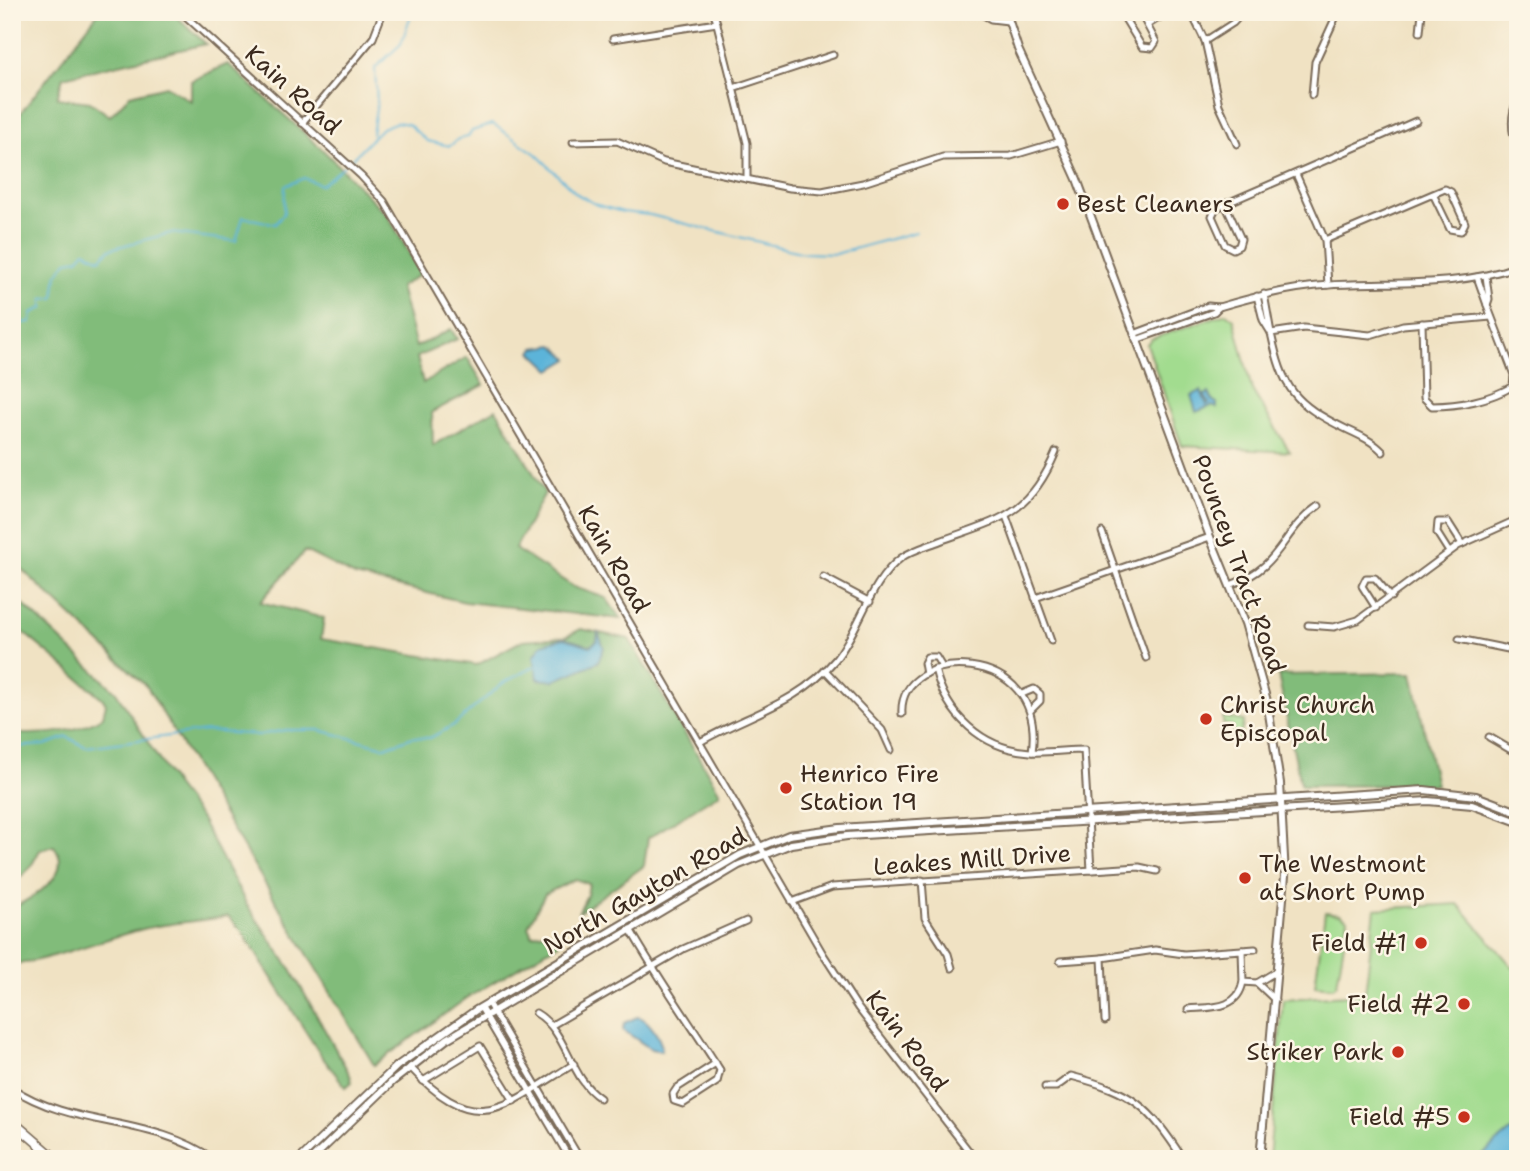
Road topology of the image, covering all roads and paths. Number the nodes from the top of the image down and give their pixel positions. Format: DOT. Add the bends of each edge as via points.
graph roads {
  1 [pos="181,12"];
  2 [pos="383,12"];
  3 [pos="714,12"];
  4 [pos="978,12"];
  5 [pos="1006,12"];
  6 [pos="1128,12"];
  7 [pos="1140,12"];
  8 [pos="1168,12"];
  9 [pos="1191,12"];
  10 [pos="1243,12"];
  11 [pos="1338,12"];
  12 [pos="1422,12"];
  13 [pos="1008,21"];
  14 [pos="717,23"];
  15 [pos="1149,24"];
  16 [pos="1420,32"];
  17 [pos="614,39"];
  18 [pos="1205,41"];
  19 [pos="833,55"];
  20 [pos="733,88"];
  21 [pos="1311,95"];
  22 [pos="1518,99"];
  23 [pos="1416,121"];
  24 [pos="302,123"];
  25 [pos="1061,141"];
  26 [pos="573,142"];
  27 [pos="1237,144"];
  28 [pos="1518,146"];
  29 [pos="1296,174"];
  30 [pos="747,179"];
  31 [pos="1433,194"];
  32 [pos="1225,204"];
  33 [pos="1325,240"];
  34 [pos="1518,266"];
  35 [pos="1486,276"];
  36 [pos="1477,277"];
  37 [pos="1328,285"];
  38 [pos="1264,294"];
  39 [pos="1257,296"];
  40 [pos="1487,305"];
  41 [pos="1491,317"];
  42 [pos="1422,323"];
  43 [pos="1271,333"];
  44 [pos="1135,337"];
  45 [pos="1056,452"];
  46 [pos="1383,452"];
  47 [pos="1318,506"];
  48 [pos="1006,516"];
  49 [pos="1518,519"];
  50 [pos="1102,532"];
  51 [pos="1210,537"];
  52 [pos="1462,544"];
  53 [pos="1449,552"];
  54 [pos="1115,568"];
  55 [pos="823,577"];
  56 [pos="1230,585"];
  57 [pos="1391,597"];
  58 [pos="1035,598"];
  59 [pos="870,602"];
  60 [pos="1377,608"];
  61 [pos="1308,625"];
  62 [pos="1459,639"];
  63 [pos="1051,641"];
  64 [pos="1518,651"];
  65 [pos="1146,657"];
  66 [pos="942,667"];
  67 [pos="935,669"];
  68 [pos="825,670"];
  69 [pos="926,674"];
  70 [pos="1022,694"];
  71 [pos="1031,710"];
  72 [pos="902,714"];
  73 [pos="1489,737"];
  74 [pos="700,742"];
  75 [pos="891,750"];
  76 [pos="1032,752"];
  77 [pos="1518,754"];
  78 [pos="1281,798"];
  79 [pos="1282,809"];
  80 [pos="1088,811"];
  81 [pos="1518,811"];
  82 [pos="1088,822"];
  83 [pos="1518,822"];
  84 [pos="760,846"];
  85 [pos="764,854"];
  86 [pos="1091,870"];
  87 [pos="1157,871"];
  88 [pos="922,880"];
  89 [pos="792,902"];
  90 [pos="746,921"];
  91 [pos="630,929"];
  92 [pos="1255,949"];
  93 [pos="1241,950"];
  94 [pos="1102,958"];
  95 [pos="1060,961"];
  96 [pos="652,967"];
  97 [pos="952,968"];
  98 [pos="1278,971"];
  99 [pos="1242,982"];
  100 [pos="1257,983"];
  101 [pos="1275,1000"];
  102 [pos="488,1003"];
  103 [pos="481,1008"];
  104 [pos="1188,1009"];
  105 [pos="492,1011"];
  106 [pos="536,1013"];
  107 [pos="485,1015"];
  108 [pos="1105,1021"];
  109 [pos="552,1025"];
  110 [pos="716,1063"];
  111 [pos="574,1064"];
  112 [pos="410,1067"];
  113 [pos="423,1081"];
  114 [pos="537,1086"];
  115 [pos="1045,1087"];
  116 [pos="12,1088"];
  117 [pos="529,1091"];
  118 [pos="600,1098"];
  119 [pos="514,1101"];
  120 [pos="12,1121"];
  121 [pos="314,1158"];
  122 [pos="56,1159"];
  123 [pos="213,1159"];
  124 [pos="300,1159"];
  125 [pos="570,1159"];
  126 [pos="580,1159"];
  127 [pos="975,1159"];
  128 [pos="1183,1159"];
  129 [pos="1260,1159"];
  1 -- 24 [label="street, Kain Road"];
  2 -- 24 [label="street" via="373,38"];
  3 -- 14 [label="street"];
  4 -- 13 [label="street"];
  5 -- 13 [label="main road, Pouncey Tract Road"];
  6 -- 15 [label="street" via="1128,25 1142,47 1149,49 1156,42"];
  7 -- 15 [label="street"];
  8 -- 15 [label="street"];
  9 -- 18 [label="street"];
  10 -- 18 [label="street"];
  11 -- 21 [label="street" via="1315,62"];
  12 -- 16 [label="street"];
  13 -- 25 [label="main road, Pouncey Tract Road"];
  14 -- 17 [label="street"];
  14 -- 20 [label="street"];
  18 -- 27 [label="street" via="1219,105"];
  19 -- 20 [label="street"];
  20 -- 30 [label="street" via="748,149"];
  22 -- 28 [label="street" via="1513,126"];
  23 -- 29 [label="street"];
  24 -- 74 [label="street, Kain Road" via="384,201"];
  25 -- 30 [label="street" via="1011,156 943,157 835,190 801,190"];
  25 -- 44 [label="main road, Pouncey Tract Road"];
  26 -- 30 [label="street" via="617,141 664,162"];
  29 -- 32 [label="street"];
  29 -- 33 [label="street"];
  31 -- 31 [label="street" via="1450,229 1462,229 1465,223 1451,192 1443,189"];
  31 -- 33 [label="street"];
  32 -- 32 [label="street" via="1212,216 1225,245 1233,249 1241,239"];
  33 -- 37 [label="street"];
  34 -- 35 [label="street"];
  35 -- 36 [label="street"];
  35 -- 40 [label="street"];
  36 -- 37 [label="street"];
  36 -- 40 [label="street"];
  37 -- 38 [label="street"];
  38 -- 39 [label="street"];
  38 -- 43 [label="street"];
  39 -- 43 [label="street" via="1262,320"];
  39 -- 44 [label="street"];
  40 -- 41 [label="street"];
  41 -- 42 [label="street"];
  41 -- 42 [label="street" via="1514,375 1513,386 1500,394 1448,406 1432,406 1424,398"];
  42 -- 43 [label="street" via="1370,335 1304,328"];
  43 -- 46 [label="street" via="1287,387 1301,404"];
  44 -- 51 [label="main road, Pouncey Tract Road"];
  45 -- 48 [label="street" via="1046,478"];
  47 -- 56 [label="street" via="1303,518 1265,568"];
  48 -- 58 [label="street"];
  48 -- 59 [label="street" via="908,554 886,573"];
  49 -- 52 [label="street"];
  50 -- 54 [label="street"];
  51 -- 54 [label="street"];
  51 -- 56 [label="main road, Pouncey Tract Road"];
  52 -- 53 [label="street"];
  52 -- 53 [label="street" via="1448,522 1438,522 1437,533"];
  53 -- 57 [label="street"];
  54 -- 58 [label="street"];
  54 -- 65 [label="street"];
  55 -- 59 [label="street"];
  56 -- 78 [label="main road, Pouncey Tract Road" via="1267,701"];
  57 -- 60 [label="street"];
  57 -- 60 [label="street" via="1375,578 1366,578 1362,586"];
  58 -- 63 [label="street"];
  59 -- 68 [label="street" via="846,646"];
  60 -- 61 [label="street" via="1334,627"];
  62 -- 64 [label="street"];
  66 -- 67 [label="street"];
  66 -- 69 [label="street" via="936,657 927,657"];
  66 -- 70 [label="street" via="987,670"];
  67 -- 69 [label="street"];
  67 -- 76 [label="street" via="942,691 964,723 996,745"];
  68 -- 74 [label="street" via="784,703"];
  68 -- 75 [label="street" via="882,730"];
  69 -- 72 [label="street" via="906,693"];
  70 -- 71 [label="street"];
  70 -- 71 [label="street" via="1034,689 1041,694"];
  71 -- 76 [label="street" via="1035,726"];
  73 -- 77 [label="street"];
  74 -- 84 [label="street, Kain Road"];
  76 -- 80 [label="street" via="1084,750"];
  78 -- 79 [label="main road, Pouncey Tract Road"];
  78 -- 80 [label="main road, North Gayton Road"];
  78 -- 81 [label="main road, North Gayton Road" via="1441,791 1484,798"];
  79 -- 82 [label="main road, North Gayton Road"];
  79 -- 83 [label="main road, North Gayton Road" via="1447,801 1481,807"];
  79 -- 98 [label="main road, Pouncey Tract Road" via="1284,876"];
  80 -- 82 [label="street"];
  80 -- 84 [label="main road, North Gayton Road" via="823,830 789,835"];
  82 -- 85 [label="main road, North Gayton Road" via="831,838"];
  82 -- 86 [label="street"];
  84 -- 85 [label="street, Kain Road"];
  84 -- 102 [label="main road, North Gayton Road"];
  85 -- 89 [label="street, Kain Road"];
  85 -- 91 [label="main road, North Gayton Road"];
  86 -- 87 [label="street, Leakes Mill Drive" via="1143,867"];
  86 -- 88 [label="street, Leakes Mill Drive"];
  88 -- 89 [label="street, Leakes Mill Drive" via="832,887"];
  88 -- 97 [label="street" via="925,918"];
  89 -- 127 [label="street, Kain Road" via="847,991"];
  90 -- 96 [label="street"];
  91 -- 96 [label="street"];
  91 -- 105 [label="main road, North Gayton Road"];
  92 -- 93 [label="street"];
  93 -- 94 [label="street" via="1184,954 1155,950"];
  93 -- 99 [label="street"];
  94 -- 95 [label="street"];
  94 -- 108 [label="street"];
  96 -- 109 [label="street"];
  96 -- 110 [label="street"];
  98 -- 100 [label="street"];
  98 -- 101 [label="main road, Pouncey Tract Road"];
  99 -- 100 [label="street"];
  99 -- 104 [label="street" via="1241,991 1225,1006"];
  100 -- 101 [label="street"];
  101 -- 129 [label="main road, Pouncey Tract Road"];
  102 -- 103 [label="main road, North Gayton Road"];
  102 -- 105 [label="street"];
  103 -- 107 [label="street"];
  103 -- 124 [label="main road, North Gayton Road" via="397,1066"];
  105 -- 107 [label="main road, North Gayton Road"];
  105 -- 114 [label="street"];
  106 -- 109 [label="street"];
  107 -- 112 [label="main road, North Gayton Road"];
  107 -- 117 [label="street"];
  109 -- 111 [label="street"];
  110 -- 110 [label="street" via="721,1073 717,1082 683,1104 674,1101 674,1091"];
  111 -- 114 [label="street"];
  111 -- 118 [label="street" via="589,1090"];
  112 -- 113 [label="street"];
  112 -- 121 [label="main road, North Gayton Road"];
  113 -- 119 [label="street" via="451,1103 467,1109 498,1109"];
  113 -- 119 [label="street" via="480,1046"];
  114 -- 117 [label="street"];
  114 -- 126 [label="street"];
  115 -- 128 [label="street" via="1056,1087 1071,1076 1137,1101 1154,1116"];
  116 -- 123 [label="street" via="54,1110 151,1132"];
  117 -- 119 [label="street"];
  117 -- 125 [label="street"];
  120 -- 122 [label="highway"];
}
